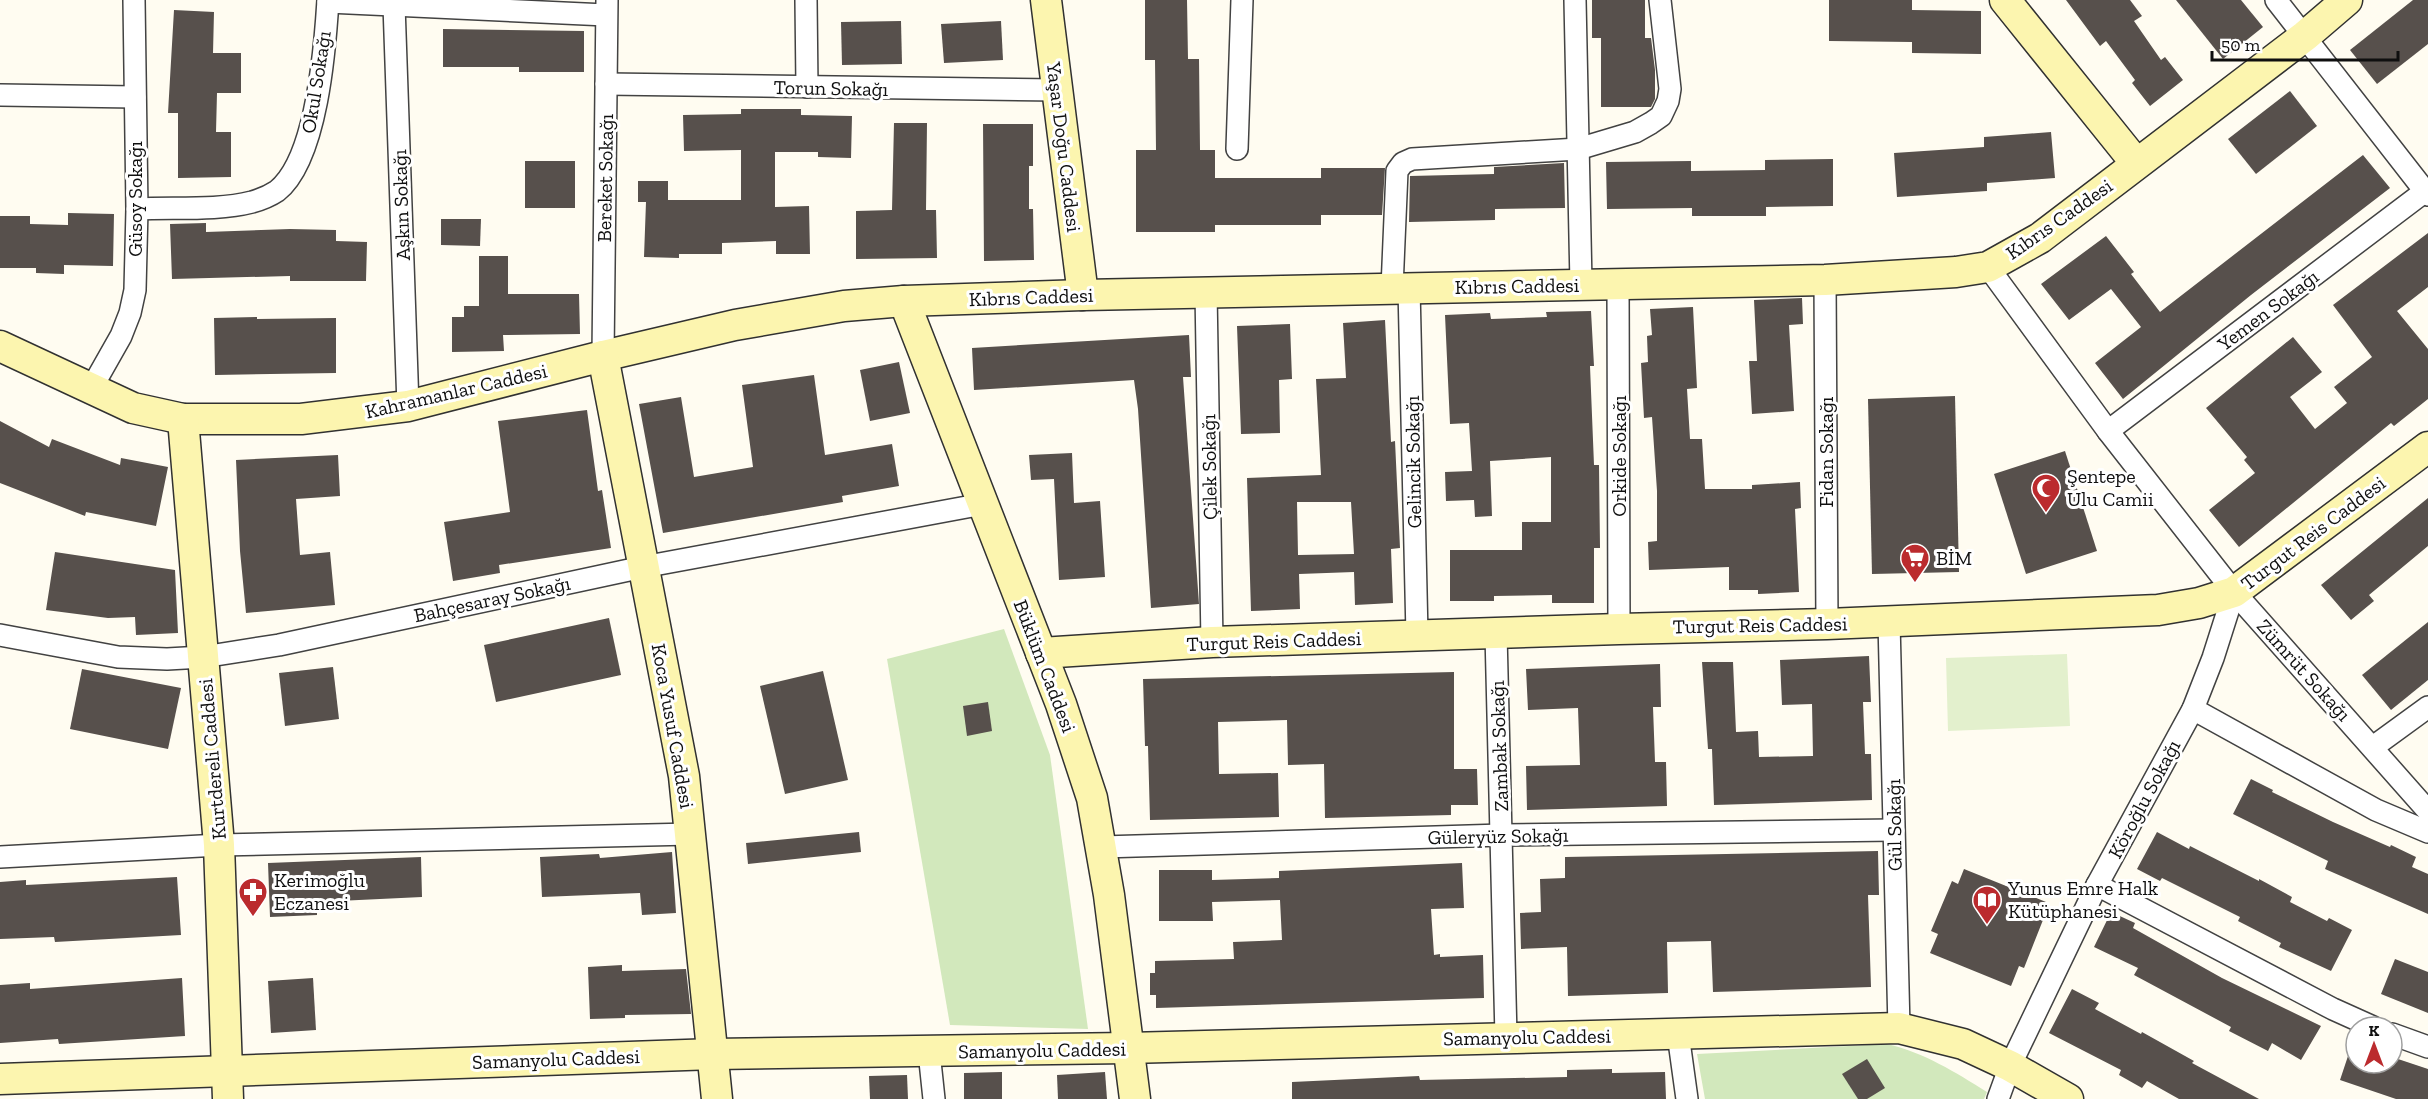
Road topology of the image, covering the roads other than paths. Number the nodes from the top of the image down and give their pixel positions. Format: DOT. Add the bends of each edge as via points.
graph roads {
  1 [pos="134,0"];
  2 [pos="806,0"];
  3 [pos="1046,0"];
  4 [pos="1242,0"];
  5 [pos="1575,0"];
  6 [pos="1660,0"];
  7 [pos="2005,0"];
  8 [pos="2276,0"];
  9 [pos="2347,0"];
  10 [pos="328,1"];
  11 [pos="394,5"];
  12 [pos="607,8"];
  13 [pos="2305,36"];
  14 [pos="606,84"];
  15 [pos="807,87"];
  16 [pos="1057,90"];
  17 [pos="0,95"];
  18 [pos="135,97"];
  19 [pos="1237,149"];
  20 [pos="1578,149"];
  21 [pos="2136,164"];
  22 [pos="2427,192"];
  23 [pos="137,208"];
  24 [pos="1988,267"];
  25 [pos="1825,280"];
  26 [pos="1581,284"];
  27 [pos="1618,284"];
  28 [pos="1400,288"];
  29 [pos="1206,292"];
  30 [pos="1083,295"];
  31 [pos="904,301"];
  32 [pos="0,346"];
  33 [pos="603,356"];
  34 [pos="92,389"];
  35 [pos="408,406"];
  36 [pos="183,419"];
  37 [pos="2108,431"];
  38 [pos="2428,447"];
  39 [pos="983,504"];
  40 [pos="643,567"];
  41 [pos="2234,592"];
  42 [pos="1889,622"];
  43 [pos="1827,624"];
  44 [pos="1619,628"];
  45 [pos="1496,633"];
  46 [pos="0,635"];
  47 [pos="1417,635"];
  48 [pos="1212,642"];
  49 [pos="1041,652"];
  50 [pos="203,657"];
  51 [pos="2428,707"];
  52 [pos="2193,709"];
  53 [pos="2373,747"];
  54 [pos="2428,811"];
  55 [pos="1894,830"];
  56 [pos="2428,832"];
  57 [pos="692,834"];
  58 [pos="1502,835"];
  59 [pos="219,844"];
  60 [pos="1102,848"];
  61 [pos="0,857"];
  62 [pos="2097,885"];
  63 [pos="2346,1015"];
  64 [pos="1899,1028"];
  65 [pos="1678,1034"];
  66 [pos="1506,1037"];
  67 [pos="2404,1038"];
  68 [pos="2428,1047"];
  69 [pos="1128,1048"];
  70 [pos="929,1052"];
  71 [pos="714,1054"];
  72 [pos="2010,1066"];
  73 [pos="0,1079"];
  74 [pos="227,1085"];
  75 [pos="717,1099"];
  76 [pos="934,1099"];
  77 [pos="1135,1099"];
  78 [pos="1687,1099"];
  79 [pos="1998,1099"];
  80 [pos="2068,1099"];
  1 -- 18 [label="street, Güsoy Sokağı"];
  2 -- 15 [label="street"];
  3 -- 16 [label="street, Yaşar Doğu Caddesi"];
  4 -- 19 [label="street"];
  5 -- 20 [label="street"];
  6 -- 20 [label="street, Gelincik Sokağı" via="1670,89 1661,116 1635,132"];
  7 -- 21 [label="street"];
  8 -- 13 [label="street"];
  9 -- 13 [label="street, Kıbrıs Caddesi"];
  10 -- 11 [label="street"];
  10 -- 23 [label="street, Okul Sokağı" via="306,146 277,191 252,202"];
  11 -- 12 [label="street"];
  11 -- 35 [label="street, Aşkın Sokağı"];
  12 -- 14 [label="street, Bereket Sokağı"];
  13 -- 21 [label="street, Kıbrıs Caddesi"];
  13 -- 22 [label="street"];
  14 -- 15 [label="street, Torun Sokağı"];
  14 -- 33 [label="street, Bereket Sokağı"];
  15 -- 16 [label="street, Torun Sokağı"];
  16 -- 30 [label="street, Yaşar Doğu Caddesi"];
  17 -- 18 [label="street"];
  18 -- 23 [label="street, Güsoy Sokağı"];
  20 -- 26 [label="street"];
  20 -- 28 [label="street, Gelincik Sokağı" via="1412,159 1403,163 1397,171"];
  21 -- 24 [label="street, Kıbrıs Caddesi" via="2040,238"];
  22 -- 37 [label="street, Yemen Sokağı"];
  23 -- 34 [label="street, Güsoy Sokağı" via="135,290 130,313"];
  24 -- 25 [label="street, Kıbrıs Caddesi"];
  24 -- 37 [label="street, Zümrüt Sokağı"];
  25 -- 27 [label="street, Kıbrıs Caddesi"];
  25 -- 43 [label="street, Fidan Sokağı"];
  26 -- 27 [label="street, Kıbrıs Caddesi"];
  26 -- 28 [label="street, Kıbrıs Caddesi"];
  27 -- 44 [label="street, Orkide Sokağı"];
  28 -- 29 [label="street, Kıbrıs Caddesi"];
  28 -- 47 [label="street, Gelincik Sokağı"];
  29 -- 30 [label="street, Kıbrıs Caddesi"];
  29 -- 48 [label="street, Çilek Sokağı"];
  30 -- 31 [label="street, Kıbrıs Caddesi"];
  31 -- 33 [label="street, Kıbrıs Caddesi" via="791,314"];
  31 -- 39 [label="street, Büklüm Caddesi"];
  32 -- 34 [label="street, Kahramanlar Caddesi"];
  33 -- 35 [label="street, Kahramanlar Caddesi"];
  33 -- 40 [label="street, Koca Yusuf Caddesi"];
  34 -- 36 [label="street, Kahramanlar Caddesi" via="133,408"];
  35 -- 36 [label="street, Kahramanlar Caddesi" via="302,419"];
  36 -- 50 [label="street, Kurtdereli Caddesi"];
  37 -- 41 [label="street, Zümrüt Sokağı"];
  38 -- 41 [label="street, Turgut Reis Caddesi"];
  39 -- 40 [label="street, Bahçesaray Sokağı"];
  39 -- 49 [label="street, Büklüm Caddesi"];
  40 -- 50 [label="street, Bahçesaray Sokağı" via="279,645"];
  40 -- 57 [label="street, Koca Yusuf Caddesi"];
  41 -- 42 [label="street, Turgut Reis Caddesi" via="2157,610"];
  41 -- 52 [label="street, Köroğlu Sokağı"];
  41 -- 53 [label="street, Zümrüt Sokağı"];
  42 -- 43 [label="street, Turgut Reis Caddesi"];
  42 -- 55 [label="street, Gül Sokağı"];
  43 -- 44 [label="street, Turgut Reis Caddesi"];
  44 -- 45 [label="street, Turgut Reis Caddesi"];
  45 -- 47 [label="street, Turgut Reis Caddesi"];
  45 -- 58 [label="street, Zambak Sokağı"];
  46 -- 50 [label="street, Bahçesaray Sokağı" via="118,657"];
  47 -- 48 [label="street, Turgut Reis Caddesi"];
  48 -- 49 [label="street, Turgut Reis Caddesi"];
  49 -- 60 [label="street, Büklüm Caddesi" via="1092,798"];
  50 -- 59 [label="street, Kurtdereli Caddesi"];
  51 -- 53 [label="street"];
  52 -- 56 [label="street" via="2376,810"];
  52 -- 62 [label="street, Köroğlu Sokağı"];
  53 -- 54 [label="street, Zümrüt Sokağı"];
  55 -- 58 [label="street, Güleryüz Sokağı"];
  55 -- 64 [label="street, Gül Sokağı"];
  57 -- 59 [label="street"];
  57 -- 71 [label="street, Koca Yusuf Caddesi"];
  58 -- 60 [label="street, Güleryüz Sokağı"];
  58 -- 66 [label="street, Zambak Sokağı"];
  59 -- 61 [label="street"];
  59 -- 74 [label="street, Kurtdereli Caddesi"];
  60 -- 69 [label="street, Büklüm Caddesi"];
  62 -- 63 [label="street"];
  62 -- 72 [label="street, Köroğlu Sokağı"];
  64 -- 65 [label="street, Samanyolu Caddesi"];
  64 -- 72 [label="street, Samanyolu Caddesi" via="1962,1044"];
  65 -- 66 [label="street, Samanyolu Caddesi"];
  65 -- 78 [label="street"];
  66 -- 69 [label="street, Samanyolu Caddesi"];
  67 -- 68 [label="street"];
  69 -- 70 [label="street, Samanyolu Caddesi"];
  69 -- 77 [label="street, Büklüm Caddesi"];
  70 -- 71 [label="street, Samanyolu Caddesi"];
  70 -- 76 [label="street"];
  71 -- 74 [label="street, Samanyolu Caddesi"];
  71 -- 75 [label="street, Koca Yusuf Caddesi"];
  72 -- 79 [label="street, Köroğlu Sokağı"];
  72 -- 80 [label="street, Samanyolu Caddesi"];
  73 -- 74 [label="street, Samanyolu Caddesi"];
}
